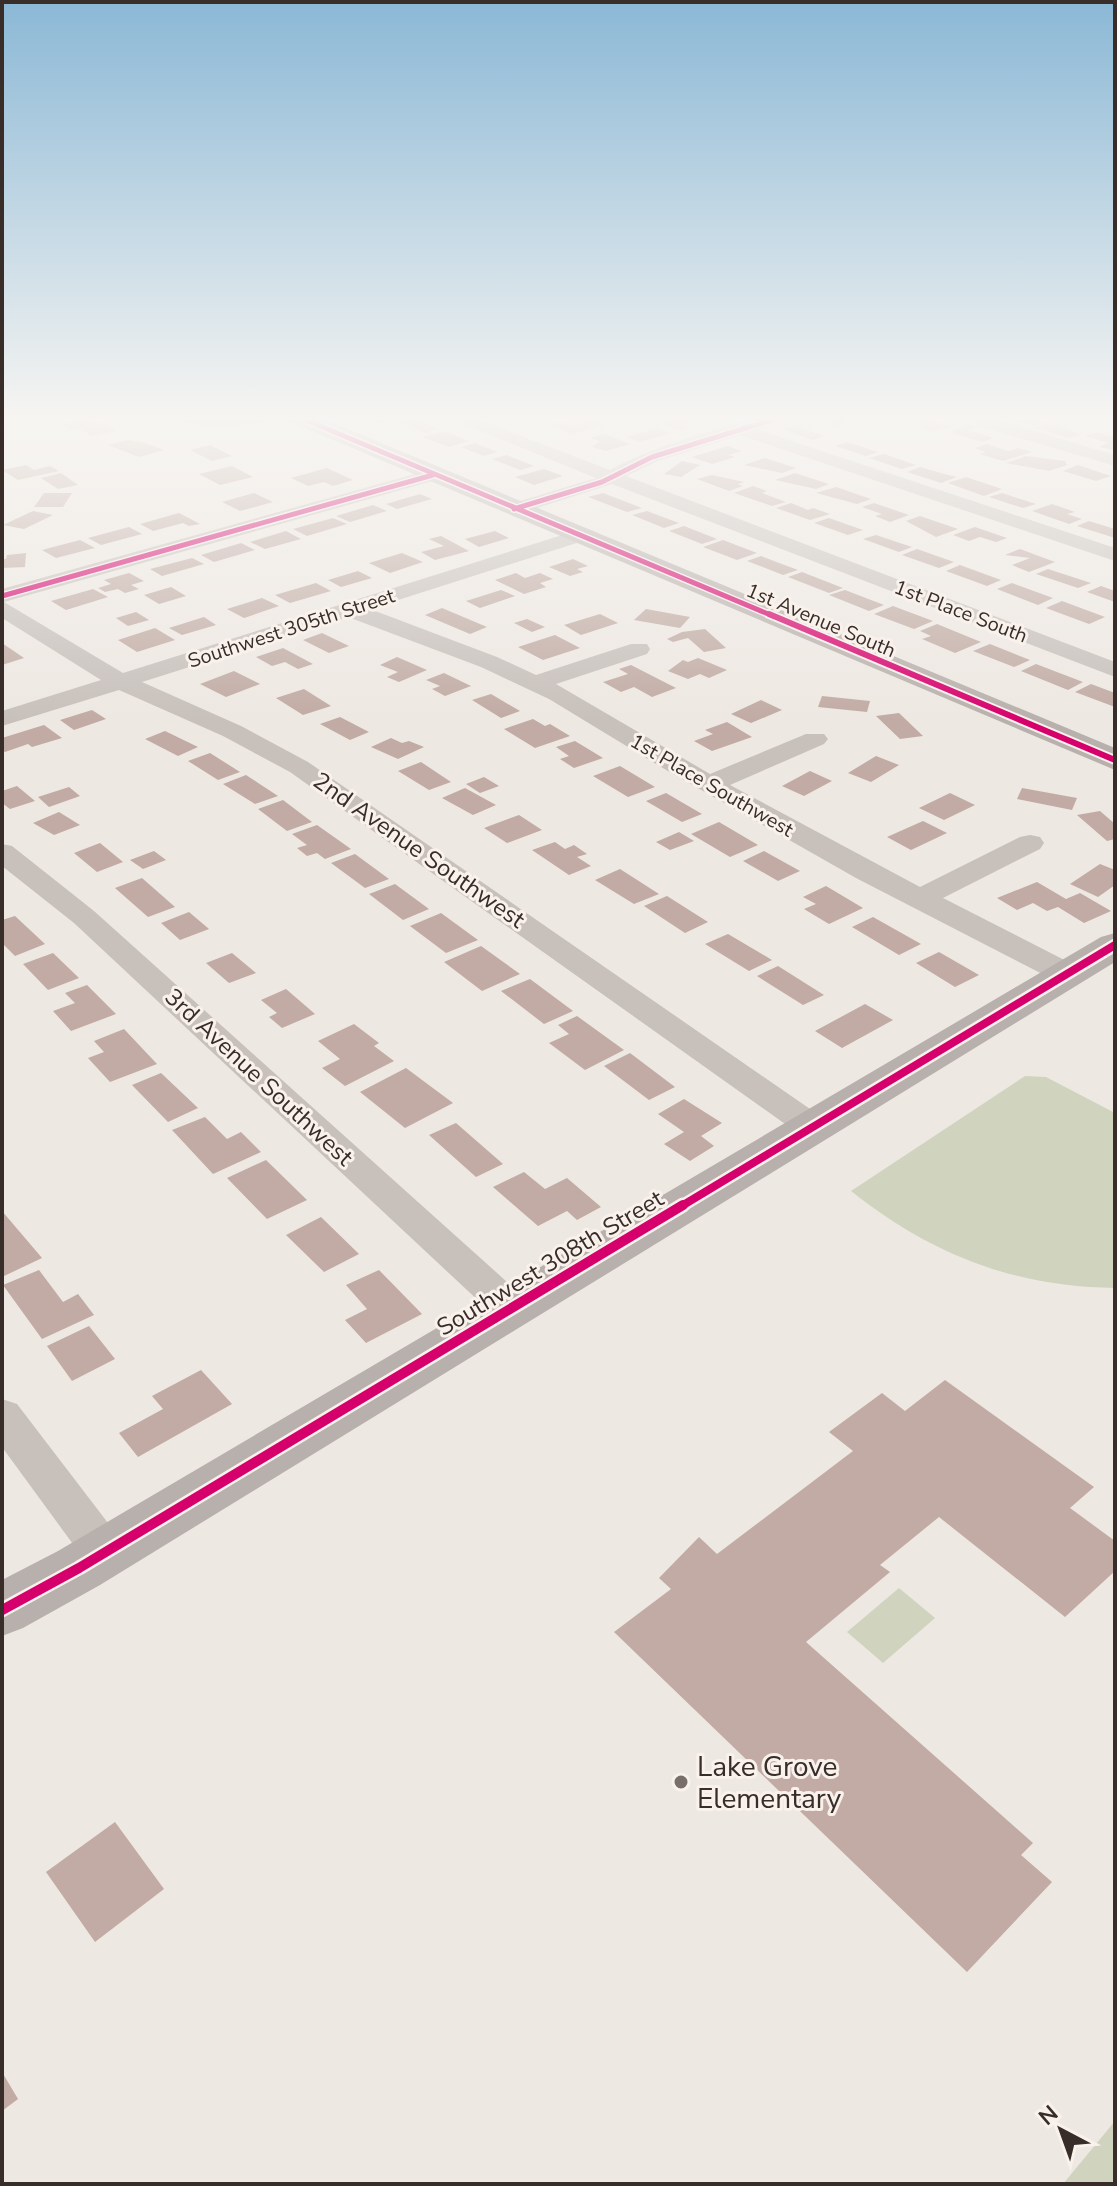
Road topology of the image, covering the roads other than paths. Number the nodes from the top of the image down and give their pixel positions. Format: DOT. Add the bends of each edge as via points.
graph roads {
  1 [pos="283,517"];
  2 [pos="533,517"];
  3 [pos="714,517"];
  4 [pos="1001,517"];
  5 [pos="579,536"];
  6 [pos="1115,555"];
  7 [pos="2,596"];
  8 [pos="2,608"];
  9 [pos="348,609"];
  10 [pos="639,649"];
  11 [pos="1115,670"];
  12 [pos="121,682"];
  13 [pos="536,683"];
  14 [pos="2,719"];
  15 [pos="815,739"];
  16 [pos="1115,760"];
  17 [pos="709,784"];
  18 [pos="1030,843"];
  19 [pos="2,852"];
  20 [pos="919,899"];
  21 [pos="1115,945"];
  22 [pos="1069,975"];
  23 [pos="814,1128"];
  24 [pos="512,1309"];
  25 [pos="2,1415"];
  26 [pos="105,1553"];
  27 [pos="2,1610"];
  1 -- 7 [label="street"];
  2 -- 5 [label="main road, 1st Avenue South"];
  3 -- 11 [label="street, 1st Place South"];
  4 -- 6 [label="street"];
  5 -- 9 [label="street, Southwest 305th Street"];
  5 -- 16 [label="main road, 1st Avenue South"];
  8 -- 12 [label="street, 2nd Avenue Southwest"];
  9 -- 12 [label="street, Southwest 305th Street"];
  9 -- 13 [label="street, 1st Place Southwest"];
  10 -- 13 [label="street"];
  12 -- 14 [label="street, Southwest 305th Street"];
  12 -- 23 [label="street, 2nd Avenue Southwest" via="299,767"];
  13 -- 17 [label="street, 1st Place Southwest"];
  15 -- 17 [label="street"];
  17 -- 20 [label="street, 1st Place Southwest"];
  18 -- 20 [label="street"];
  19 -- 24 [label="street, 3rd Avenue Southwest" via="84,917"];
  20 -- 22 [label="street, 1st Place Southwest"];
  21 -- 22 [label="main road, Southwest 308th Street"];
  22 -- 23 [label="main road, Southwest 308th Street"];
  23 -- 24 [label="main road, Southwest 308th Street"];
  24 -- 26 [label="main road, Southwest 308th Street"];
  25 -- 26 [label="street"];
  26 -- 27 [label="main road, Southwest 308th Street"];
}
